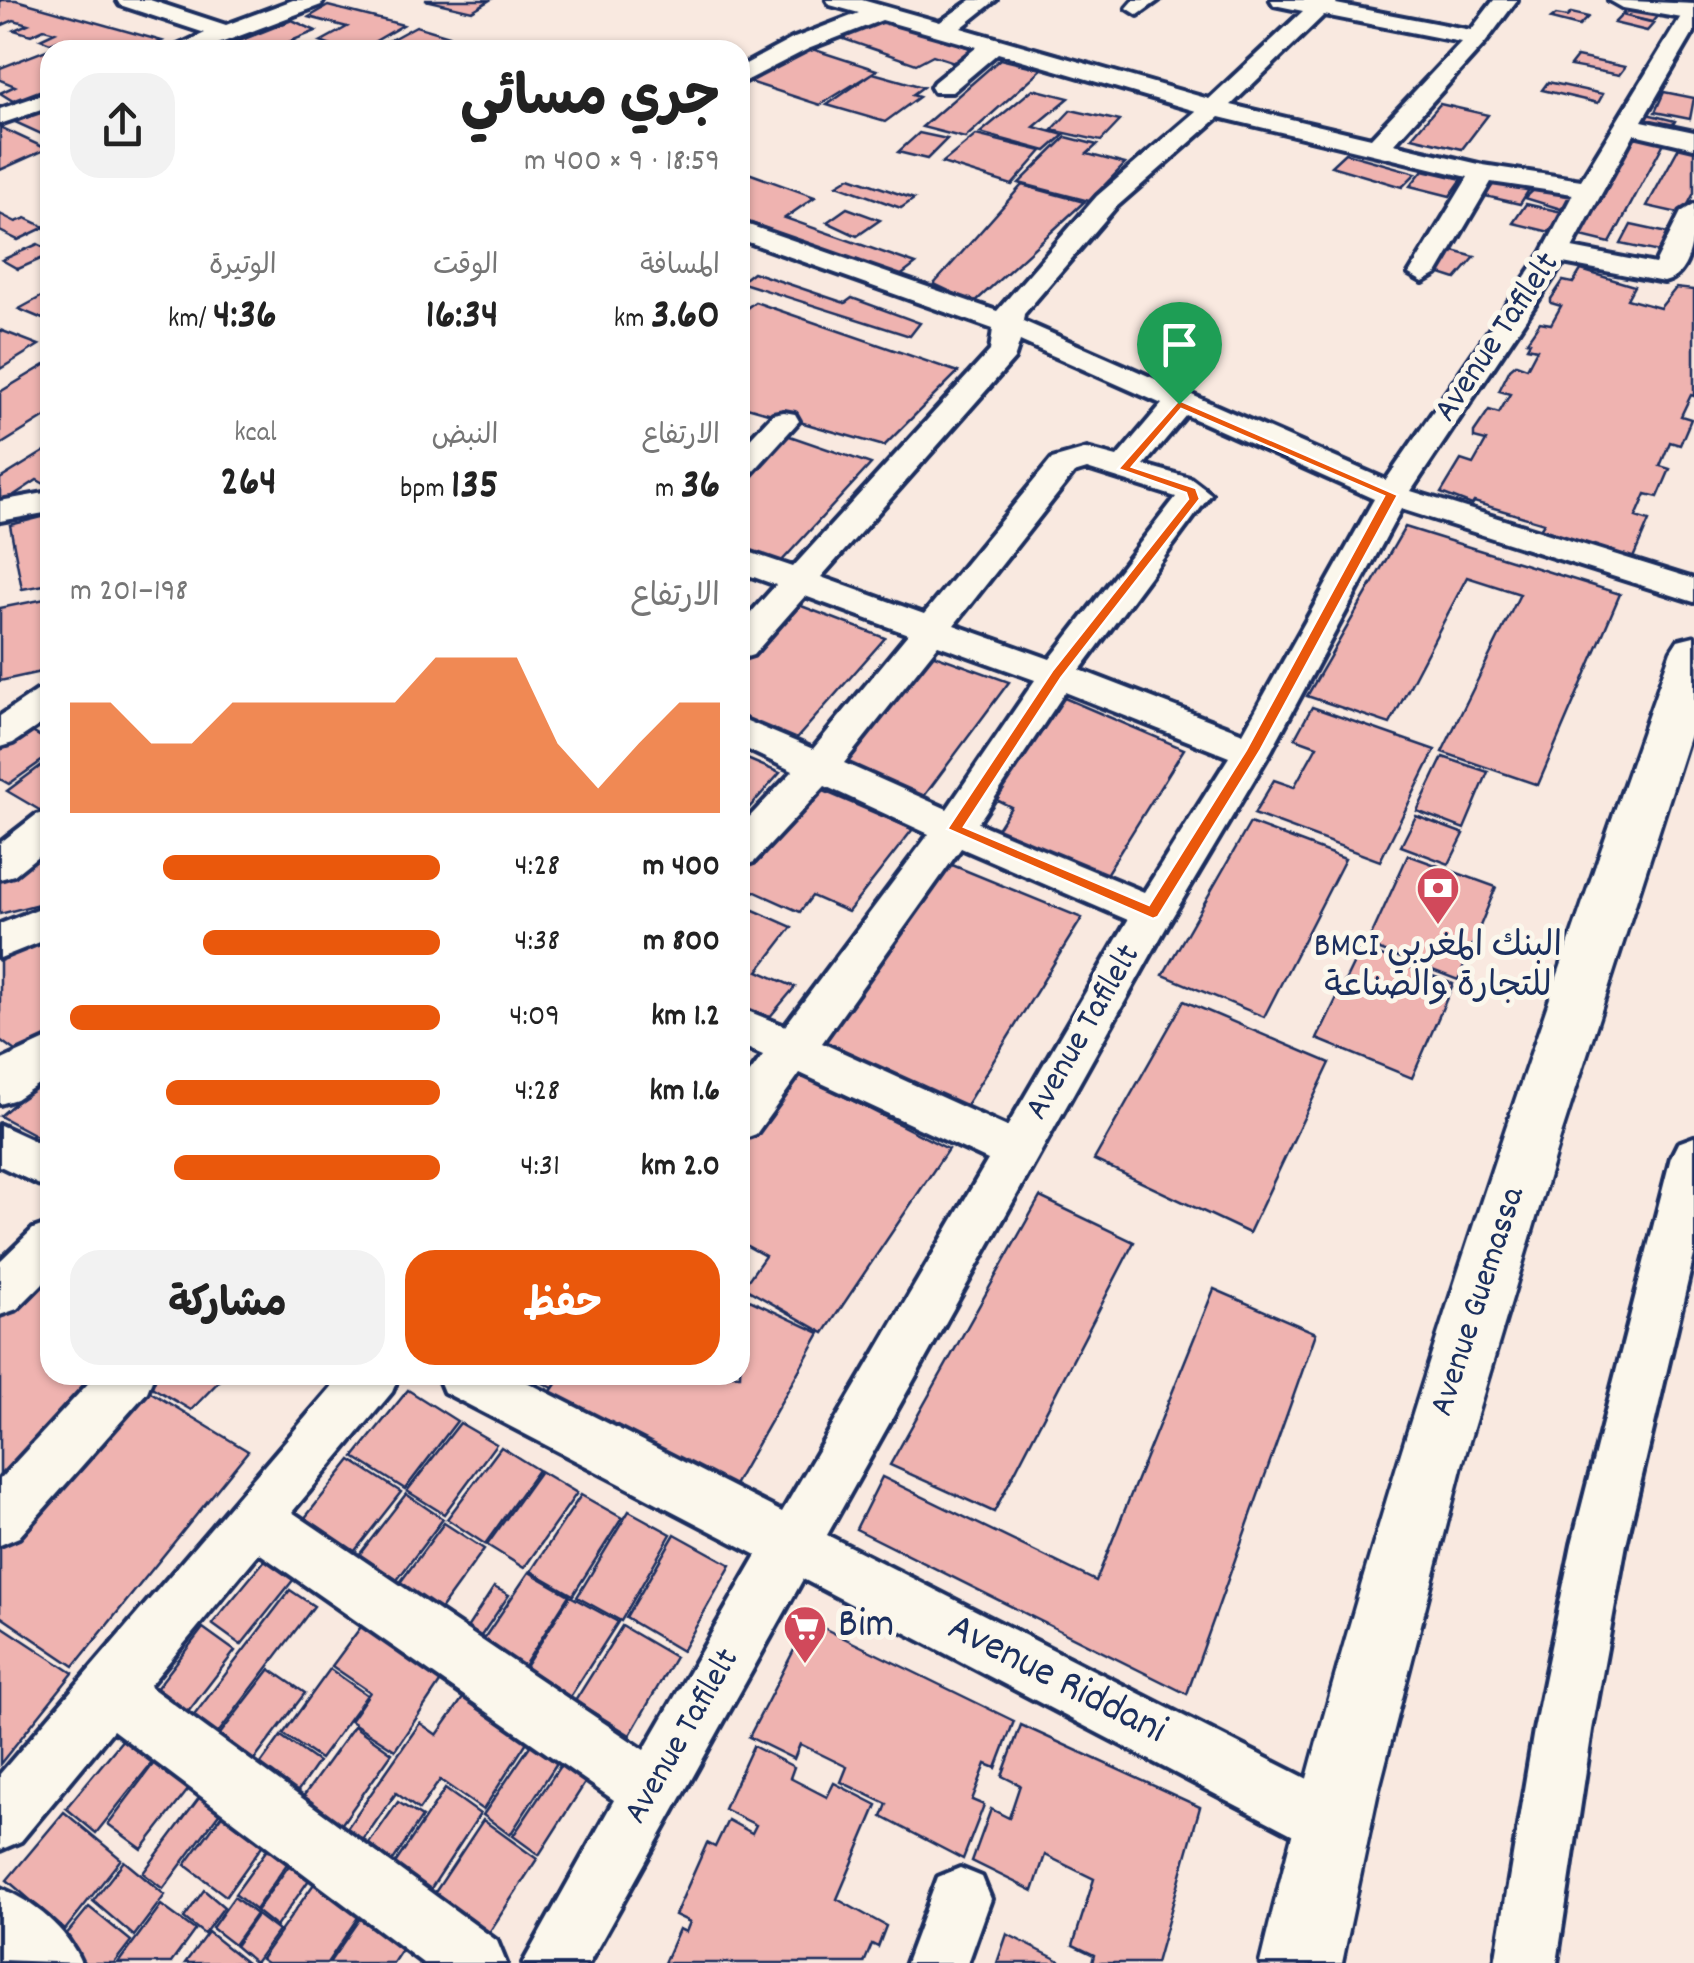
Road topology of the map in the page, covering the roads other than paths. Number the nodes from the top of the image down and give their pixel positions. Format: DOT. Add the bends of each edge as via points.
graph roads {
  1 [pos="128,0"];
  2 [pos="313,0"];
  3 [pos="838,0"];
  4 [pos="986,0"];
  5 [pos="1282,0"];
  6 [pos="1506,0"];
  7 [pos="1623,0"];
  8 [pos="1666,3"];
  9 [pos="1322,4"];
  10 [pos="884,11"];
  11 [pos="1694,12"];
  12 [pos="945,29"];
  13 [pos="227,32"];
  14 [pos="1476,38"];
  15 [pos="207,40"];
  16 [pos="995,44"];
  17 [pos="750,72"];
  18 [pos="943,87"];
  19 [pos="40,102"];
  20 [pos="1214,108"];
  21 [pos="5,110"];
  22 [pos="1627,126"];
  23 [pos="1694,140"];
  24 [pos="1377,147"];
  25 [pos="1482,173"];
  26 [pos="1589,189"];
  27 [pos="1694,212"];
  28 [pos="750,234"];
  29 [pos="1556,253"];
  30 [pos="1423,274"];
  31 [pos="1007,324"];
  32 [pos="1179,404"];
  33 [pos="784,421"];
  34 [pos="750,457"];
  35 [pos="1124,469"];
  36 [pos="1392,495"];
  37 [pos="40,504"];
  38 [pos="0,511"];
  39 [pos="750,563"];
  40 [pos="800,580"];
  41 [pos="1694,592"];
  42 [pos="931,629"];
  43 [pos="750,636"];
  44 [pos="1694,651"];
  45 [pos="1056,675"];
  46 [pos="40,707"];
  47 [pos="0,734"];
  48 [pos="750,736"];
  49 [pos="1252,751"];
  50 [pos="819,768"];
  51 [pos="954,829"];
  52 [pos="40,833"];
  53 [pos="750,841"];
  54 [pos="0,864"];
  55 [pos="1153,913"];
  56 [pos="40,924"];
  57 [pos="0,942"];
  58 [pos="750,1029"];
  59 [pos="792,1047"];
  60 [pos="40,1061"];
  61 [pos="0,1086"];
  62 [pos="750,1107"];
  63 [pos="0,1144"];
  64 [pos="1016,1152"];
  65 [pos="1694,1157"];
  66 [pos="40,1165"];
  67 [pos="40,1254"];
  68 [pos="0,1293"];
  69 [pos="120,1385"];
  70 [pos="366,1385"];
  71 [pos="481,1385"];
  72 [pos="0,1518"];
  73 [pos="254,1518"];
  74 [pos="792,1545"];
  75 [pos="109,1691"];
  76 [pos="653,1791"];
  77 [pos="0,1820"];
  78 [pos="1330,1822"];
  79 [pos="960,1898"];
  80 [pos="0,1918"];
  81 [pos="50,1963"];
  82 [pos="475,1963"];
  83 [pos="554,1963"];
  84 [pos="938,1963"];
  85 [pos="1301,1963"];
  86 [pos="1526,1963"];
  1 -- 13 [label="street"];
  2 -- 13 [label="street"];
  3 -- 10 [label="street"];
  4 -- 12 [label="street"];
  5 -- 9 [label="street"];
  6 -- 14 [label="street"];
  7 -- 8 [label="street"];
  8 -- 11 [label="street"];
  9 -- 14 [label="street"];
  9 -- 20 [label="street"];
  10 -- 12 [label="street"];
  10 -- 17 [label="street"];
  11 -- 22 [label="street, Avenue Tafilelt"];
  12 -- 16 [label="street"];
  13 -- 15 [label="street"];
  14 -- 24 [label="street"];
  16 -- 18 [label="street"];
  16 -- 20 [label="street"];
  19 -- 21 [label="street"];
  20 -- 24 [label="street"];
  20 -- 31 [label="street" via="1106,202 1021,298"];
  22 -- 23 [label="street"];
  22 -- 26 [label="street, Avenue Tafilelt"];
  24 -- 25 [label="street"];
  25 -- 26 [label="street"];
  25 -- 30 [label="street"];
  26 -- 29 [label="street, Avenue Tafilelt"];
  27 -- 29 [label="street" via="1664,274"];
  28 -- 31 [label="street"];
  29 -- 36 [label="street, Avenue Tafilelt"];
  31 -- 32 [label="street"];
  31 -- 40 [label="street" via="1004,353"];
  32 -- 35 [label="street"];
  32 -- 36 [label="street"];
  33 -- 34 [label="street"];
  35 -- 42 [label="street" via="1087,458 1063,466"];
  35 -- 45 [label="street" via="1180,485 1194,499"];
  36 -- 41 [label="street"];
  36 -- 49 [label="street, Avenue Tafilelt"];
  37 -- 38 [label="street"];
  39 -- 40 [label="street"];
  40 -- 42 [label="street"];
  40 -- 43 [label="street"];
  42 -- 45 [label="street"];
  42 -- 50 [label="street"];
  44 -- 78 [label="main road, Avenue Guemassa" via="1436,1436"];
  45 -- 49 [label="street"];
  45 -- 51 [label="street"];
  46 -- 47 [label="street"];
  48 -- 50 [label="street"];
  49 -- 55 [label="street, Avenue Tafilelt"];
  50 -- 51 [label="street"];
  50 -- 53 [label="street"];
  51 -- 55 [label="street"];
  51 -- 59 [label="street"];
  52 -- 54 [label="street"];
  55 -- 64 [label="street, Avenue Tafilelt"];
  56 -- 57 [label="street"];
  58 -- 59 [label="street"];
  59 -- 62 [label="street"];
  59 -- 64 [label="street"];
  60 -- 61 [label="street"];
  63 -- 66 [label="street"];
  64 -- 74 [label="street, Avenue Tafilelt"];
  65 -- 86 [label="street" via="1600,1544 1562,1730"];
  67 -- 68 [label="street"];
  69 -- 72 [label="street"];
  70 -- 73 [label="street"];
  71 -- 74 [label="street, Avenue Riddani"];
  73 -- 75 [label="street"];
  73 -- 76 [label="street"];
  74 -- 76 [label="street, Avenue Tafilelt"];
  74 -- 78 [label="street, Avenue Riddani"];
  75 -- 77 [label="street"];
  75 -- 82 [label="street"];
  76 -- 83 [label="street, Avenue Tafilelt"];
  78 -- 85 [label="main road, Avenue Guemassa"];
  79 -- 84 [label="street"];
  80 -- 81 [label="street"];
}
